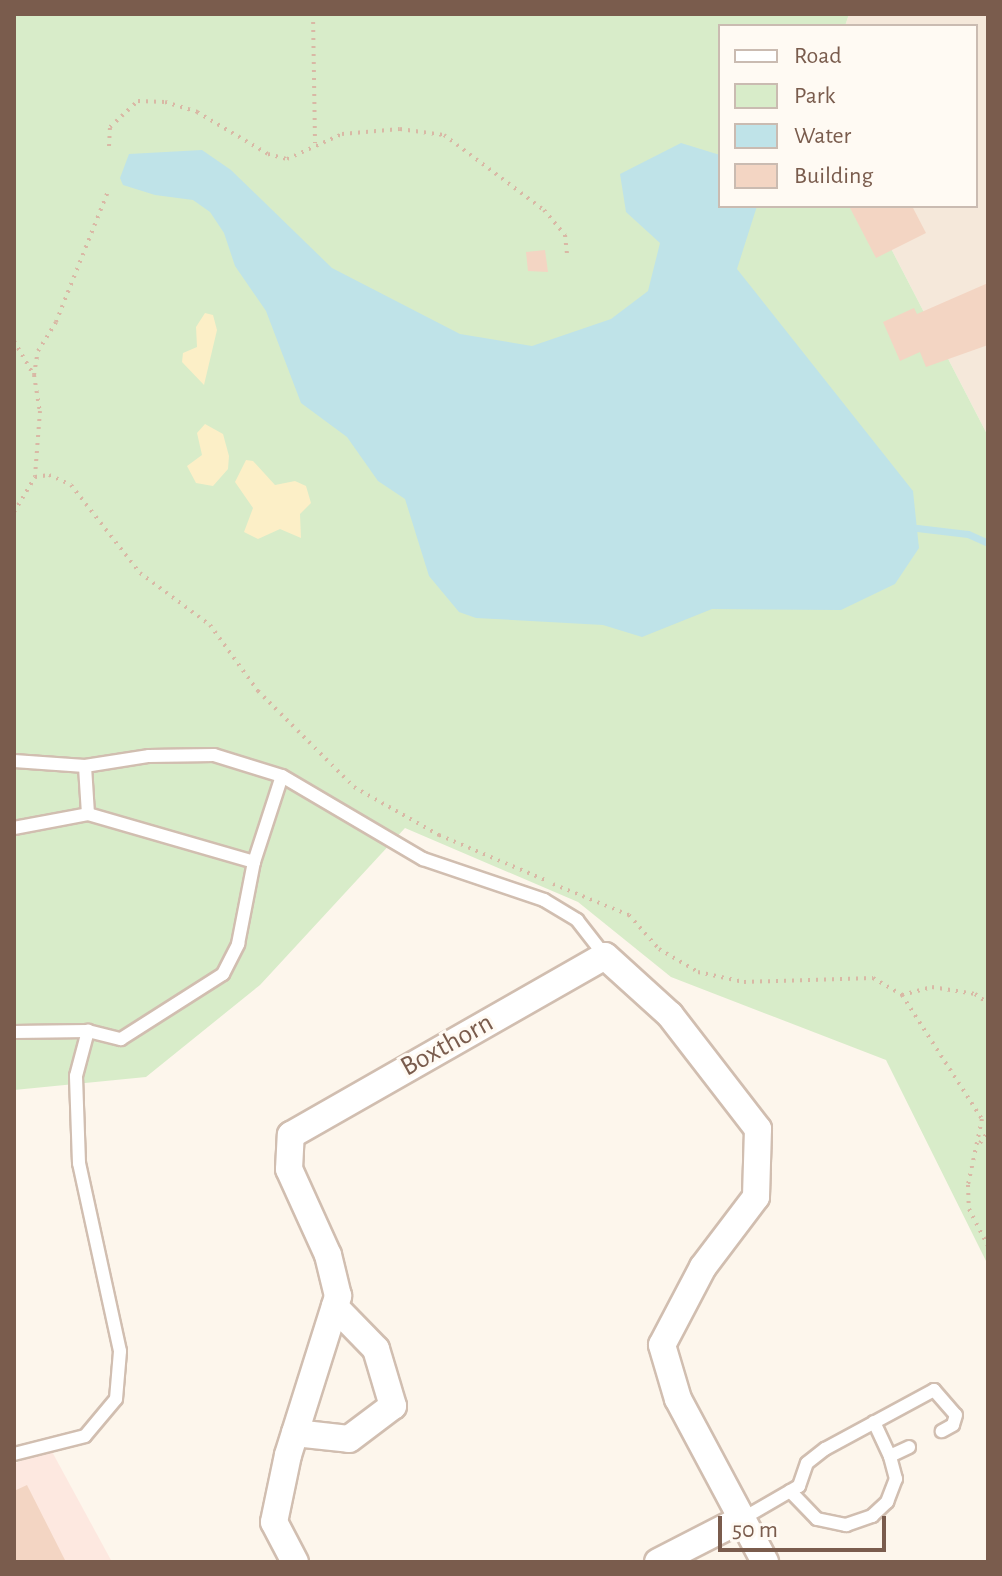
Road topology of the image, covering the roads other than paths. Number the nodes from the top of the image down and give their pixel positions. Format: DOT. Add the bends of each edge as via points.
graph roads {
  1 [pos="14,761"];
  2 [pos="85,766"];
  3 [pos="282,776"];
  4 [pos="88,814"];
  5 [pos="14,828"];
  6 [pos="254,862"];
  7 [pos="605,956"];
  8 [pos="88,1031"];
  9 [pos="14,1032"];
  10 [pos="335,1307"];
  11 [pos="874,1422"];
  12 [pos="942,1431"];
  13 [pos="295,1433"];
  14 [pos="909,1447"];
  15 [pos="14,1454"];
  16 [pos="890,1456"];
  17 [pos="790,1491"];
  18 [pos="742,1519"];
  19 [pos="295,1562"];
  20 [pos="658,1562"];
  21 [pos="765,1562"];
  1 -- 2 [label="lane"];
  2 -- 3 [label="lane" via="149,756 214,755"];
  2 -- 4 [label="lane"];
  3 -- 6 [label="lane"];
  3 -- 7 [label="lane" via="423,859 544,900 577,920"];
  4 -- 5 [label="lane"];
  4 -- 6 [label="lane"];
  6 -- 8 [label="lane" via="238,944 223,974 121,1039"];
  7 -- 10 [label="street, Boxthorn" via="291,1135 289,1169 328,1255 338,1296"];
  7 -- 18 [label="street" via="670,1015 758,1129 756,1197 703,1267 662,1345 678,1399"];
  8 -- 9 [label="lane"];
  8 -- 15 [label="lane" via="76,1076 79,1163 120,1351 116,1399 85,1436"];
  10 -- 13 [label="street"];
  10 -- 13 [label="street" via="376,1349 393,1406 349,1439"];
  11 -- 12 [label="lane" via="934,1390 956,1415 953,1425"];
  11 -- 16 [label="lane"];
  11 -- 17 [label="lane" via="807,1463 799,1486"];
  13 -- 19 [label="street" via="274,1522"];
  14 -- 16 [label="lane"];
  16 -- 17 [label="lane" via="896,1479 887,1502 872,1516 846,1525 817,1519"];
  17 -- 18 [label="lane"];
  18 -- 20 [label="street"];
  18 -- 21 [label="street"];
}
